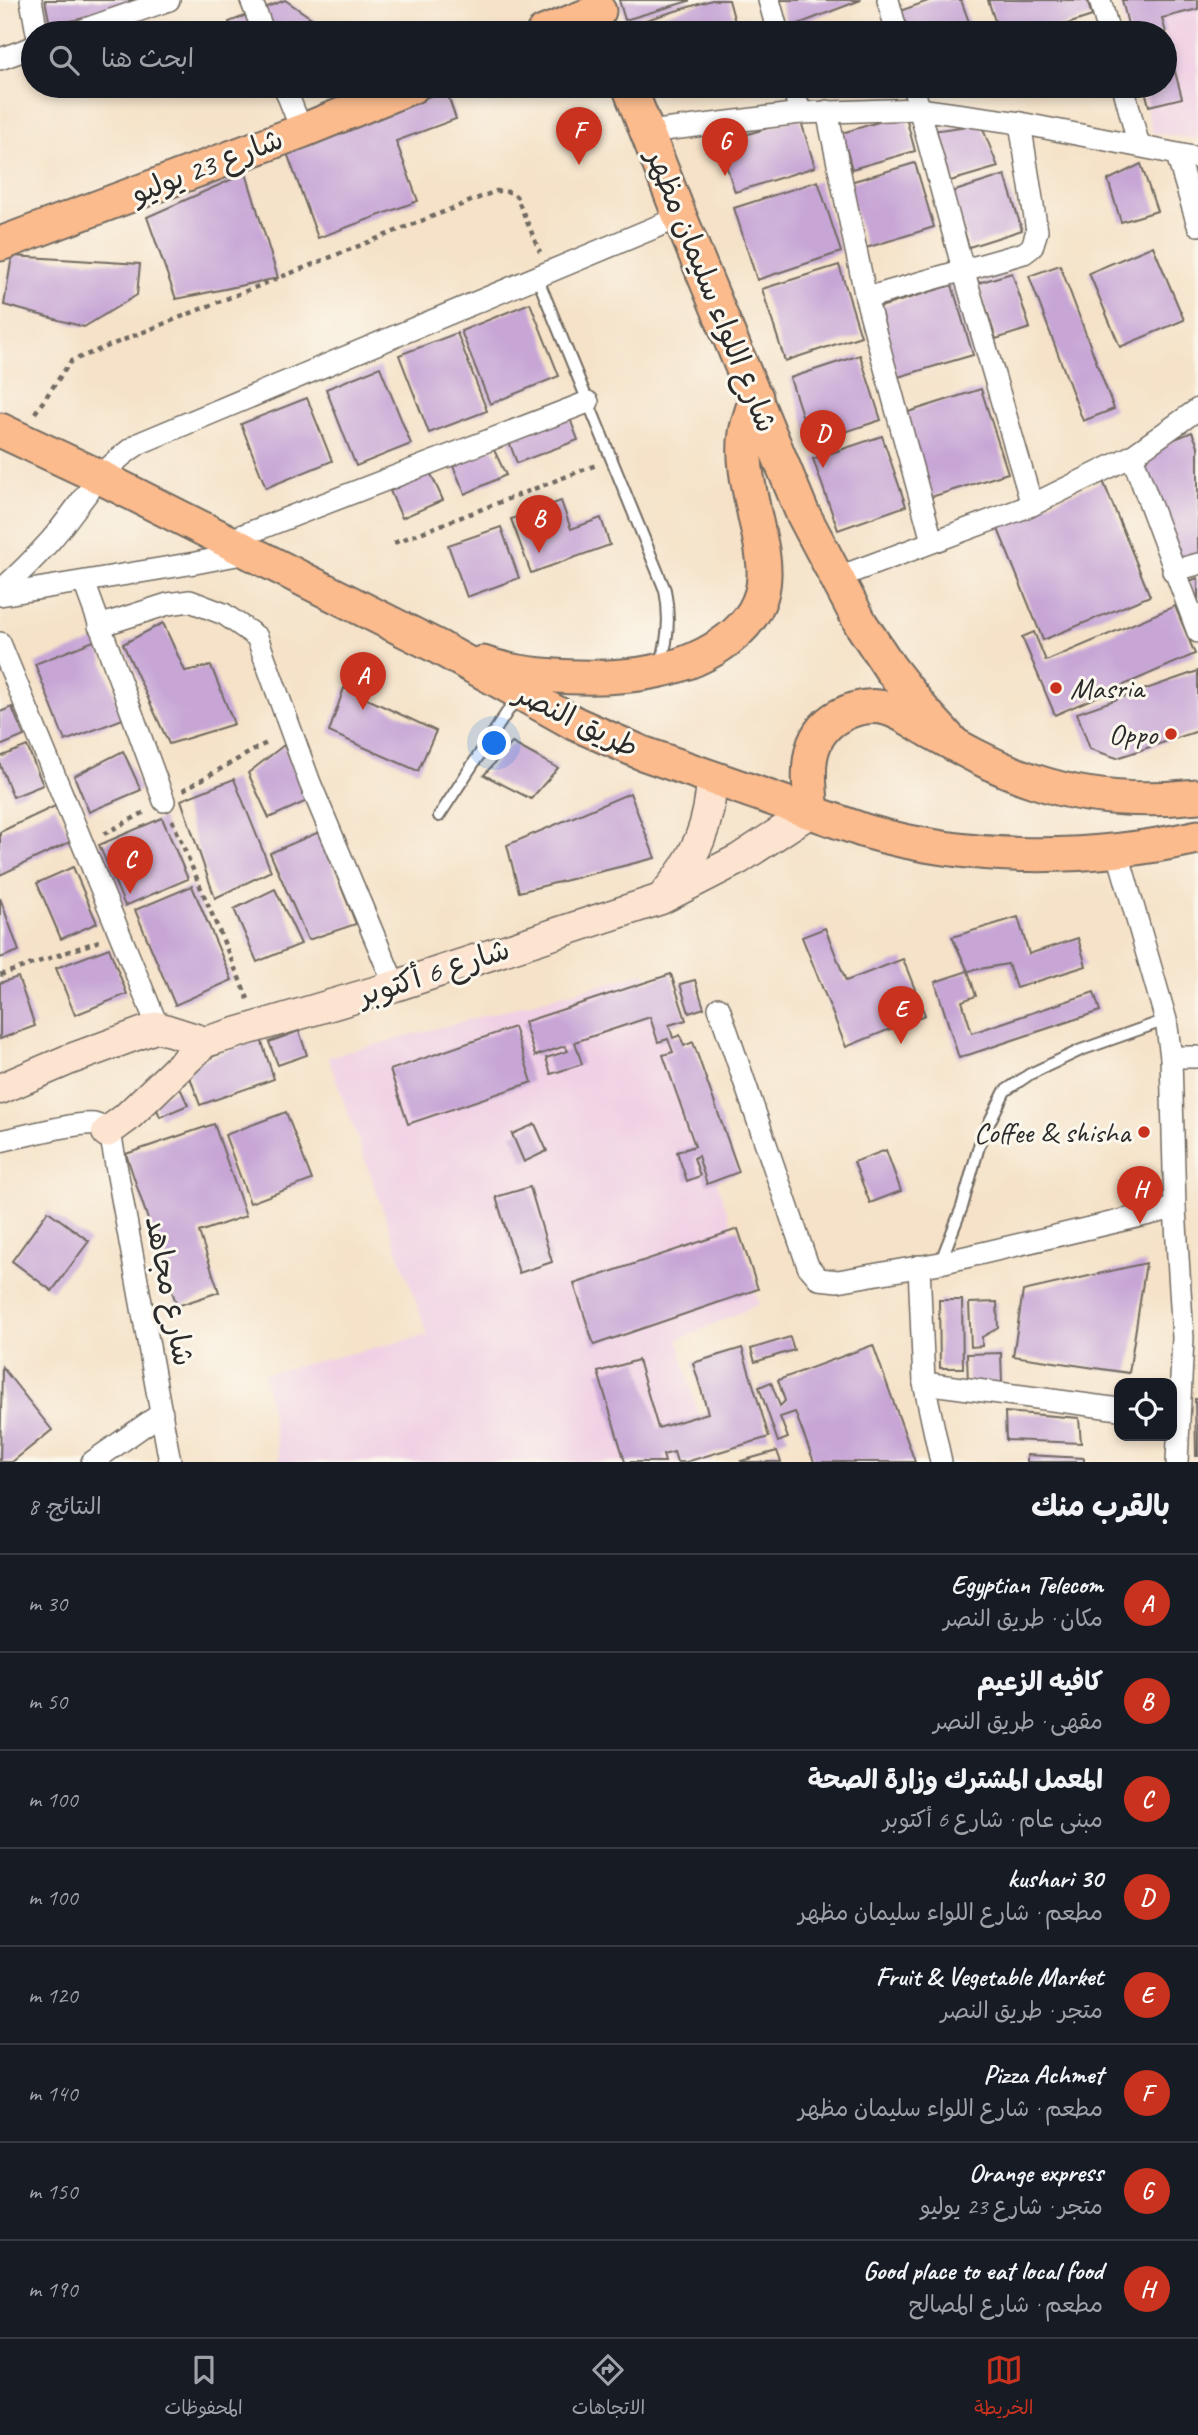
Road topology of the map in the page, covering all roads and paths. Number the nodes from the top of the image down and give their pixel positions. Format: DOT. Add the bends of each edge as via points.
graph roads {
  1 [pos="31,0"];
  2 [pos="169,0"];
  3 [pos="251,0"];
  4 [pos="769,0"];
  5 [pos="888,0"];
  6 [pos="1100,0"];
  7 [pos="601,15"];
  8 [pos="35,21"];
  9 [pos="109,21"];
  10 [pos="259,21"];
  11 [pos="582,21"];
  12 [pos="775,21"];
  13 [pos="894,21"];
  14 [pos="1106,21"];
  15 [pos="21,51"];
  16 [pos="0,59"];
  17 [pos="289,98"];
  18 [pos="384,98"];
  19 [pos="634,98"];
  20 [pos="796,98"];
  21 [pos="916,98"];
  22 [pos="1126,98"];
  23 [pos="919,109"];
  24 [pos="827,111"];
  25 [pos="800,113"];
  26 [pos="1020,123"];
  27 [pos="302,131"];
  28 [pos="648,132"];
  29 [pos="1139,146"];
  30 [pos="1187,157"];
  31 [pos="680,217"];
  32 [pos="1198,225"];
  33 [pos="0,244"];
  34 [pos="963,269"];
  35 [pos="543,275"];
  36 [pos="866,298"];
  37 [pos="756,397"];
  38 [pos="588,402"];
  39 [pos="1198,409"];
  40 [pos="6,431"];
  41 [pos="1132,456"];
  42 [pos="612,460"];
  43 [pos="99,476"];
  44 [pos="1032,505"];
  45 [pos="932,541"];
  46 [pos="394,542"];
  47 [pos="236,547"];
  48 [pos="1198,564"];
  49 [pos="1173,571"];
  50 [pos="836,578"];
  51 [pos="85,582"];
  52 [pos="0,593"];
  53 [pos="99,626"];
  54 [pos="1198,632"];
  55 [pos="0,643"];
  56 [pos="438,647"];
  57 [pos="658,671"];
  58 [pos="519,694"];
  59 [pos="289,730"];
  60 [pos="954,743"];
  61 [pos="712,777"];
  62 [pos="1198,796"];
  63 [pos="164,802"];
  64 [pos="812,811"];
  65 [pos="439,817"];
  66 [pos="1198,837"];
  67 [pos="83,846"];
  68 [pos="1117,850"];
  69 [pos="661,899"];
  70 [pos="120,934"];
  71 [pos="0,975"];
  72 [pos="395,986"];
  73 [pos="719,1008"];
  74 [pos="1166,1020"];
  75 [pos="260,1026"];
  76 [pos="158,1027"];
  77 [pos="205,1042"];
  78 [pos="1171,1056"];
  79 [pos="1198,1056"];
  80 [pos="0,1089"];
  81 [pos="107,1132"];
  82 [pos="0,1141"];
  83 [pos="1175,1208"];
  84 [pos="930,1264"];
  85 [pos="923,1383"];
  86 [pos="1189,1388"];
  87 [pos="1114,1408"];
  88 [pos="1177,1412"];
  89 [pos="162,1413"];
  90 [pos="1176,1441"];
  91 [pos="92,1462"];
  92 [pos="170,1462"];
  93 [pos="941,1462"];
  94 [pos="1177,1462"];
  1 -- 8 [label="street"];
  2 -- 9 [label="street"];
  3 -- 10 [label="street"];
  4 -- 12 [label="street"];
  5 -- 13 [label="street"];
  6 -- 14 [label="street"];
  7 -- 11 [label="main road"];
  15 -- 16 [label="street"];
  17 -- 27 [label="street"];
  18 -- 27 [label="main road, شارع 23 يوليو"];
  19 -- 28 [label="main road, شارع اللواء سليمان مظهر"];
  20 -- 25 [label="street"];
  21 -- 23 [label="street"];
  22 -- 29 [label="street"];
  23 -- 24 [label="street"];
  23 -- 26 [label="street"];
  23 -- 34 [label="street"];
  24 -- 25 [label="street"];
  24 -- 36 [label="street"];
  25 -- 28 [label="street"];
  26 -- 29 [label="street"];
  26 -- 34 [label="street" via="1036,239 1024,253"];
  27 -- 33 [label="main road, شارع 23 يوليو"];
  28 -- 31 [label="main road, شارع اللواء سليمان مظهر"];
  29 -- 30 [label="street"];
  30 -- 32 [label="street"];
  31 -- 35 [label="street"];
  31 -- 37 [label="main road, شارع اللواء سليمان مظهر"];
  34 -- 36 [label="street"];
  34 -- 44 [label="street"];
  35 -- 38 [label="lane"];
  35 -- 40 [label="path" via="516,196 496,191 71,360"];
  35 -- 43 [label="street" via="140,443"];
  36 -- 45 [label="street"];
  37 -- 50 [label="main road, شارع اللواء سليمان مظهر" via="802,512"];
  37 -- 57 [label="main road" via="746,436 746,466 764,576 756,610 733,637 697,658"];
  38 -- 42 [label="lane"];
  38 -- 47 [label="street"];
  39 -- 41 [label="street"];
  40 -- 43 [label="main road, طريق النصر"];
  41 -- 44 [label="street"];
  41 -- 49 [label="street"];
  42 -- 46 [label="path"];
  42 -- 57 [label="lane" via="665,590 668,631"];
  43 -- 47 [label="main road, طريق النصر"];
  43 -- 52 [label="street" via="50,540"];
  44 -- 45 [label="street"];
  45 -- 50 [label="street"];
  47 -- 51 [label="street"];
  47 -- 56 [label="main road, طريق النصر"];
  48 -- 49 [label="street"];
  49 -- 54 [label="street"];
  50 -- 60 [label="main road, شارع اللواء سليمان مظهر" via="890,668"];
  51 -- 52 [label="street"];
  51 -- 53 [label="street"];
  53 -- 59 [label="street" via="190,601 224,614 257,637"];
  53 -- 63 [label="street"];
  55 -- 67 [label="street"];
  56 -- 57 [label="main road" via="492,666 534,673 618,676"];
  56 -- 58 [label="main road, طريق النصر"];
  58 -- 61 [label="main road, طريق النصر" via="617,742"];
  58 -- 65 [label="lane"];
  59 -- 63 [label="path"];
  59 -- 72 [label="street"];
  60 -- 62 [label="main road" via="1003,769 1076,793 1120,799"];
  60 -- 64 [label="main road" via="882,707 853,708 829,722 812,745 808,773"];
  61 -- 64 [label="main road, طريق النصر"];
  61 -- 69 [label="street" via="711,801 697,849"];
  63 -- 67 [label="path"];
  63 -- 75 [label="path"];
  64 -- 68 [label="main road, طريق النصر" via="875,834 934,846 1034,854"];
  64 -- 69 [label="street, شارع 6 أكتوبر" via="739,859"];
  66 -- 68 [label="main road, طريق النصر"];
  67 -- 70 [label="street"];
  68 -- 74 [label="street"];
  69 -- 72 [label="street, شارع 6 أكتوبر"];
  70 -- 71 [label="path"];
  70 -- 76 [label="street"];
  72 -- 75 [label="street, شارع 6 أكتوبر"];
  73 -- 84 [label="street" via="808,1266 819,1279 838,1281"];
  74 -- 78 [label="street"];
  74 -- 84 [label="lane" via="1081,1050 1004,1091 981,1139 962,1207"];
  75 -- 77 [label="street, شارع 6 أكتوبر"];
  76 -- 77 [label="street"];
  76 -- 80 [label="street"];
  77 -- 81 [label="street, شارع 6 أكتوبر"];
  78 -- 79 [label="street"];
  78 -- 83 [label="street"];
  81 -- 82 [label="street" via="96,1124 80,1125"];
  81 -- 89 [label="street, شارع مجاهد"];
  83 -- 84 [label="street"];
  83 -- 86 [label="street"];
  84 -- 85 [label="street"];
  85 -- 87 [label="street"];
  85 -- 93 [label="street"];
  86 -- 88 [label="street"];
  89 -- 91 [label="street"];
  89 -- 92 [label="street, شارع مجاهد"];
  90 -- 94 [label="street"];
}
